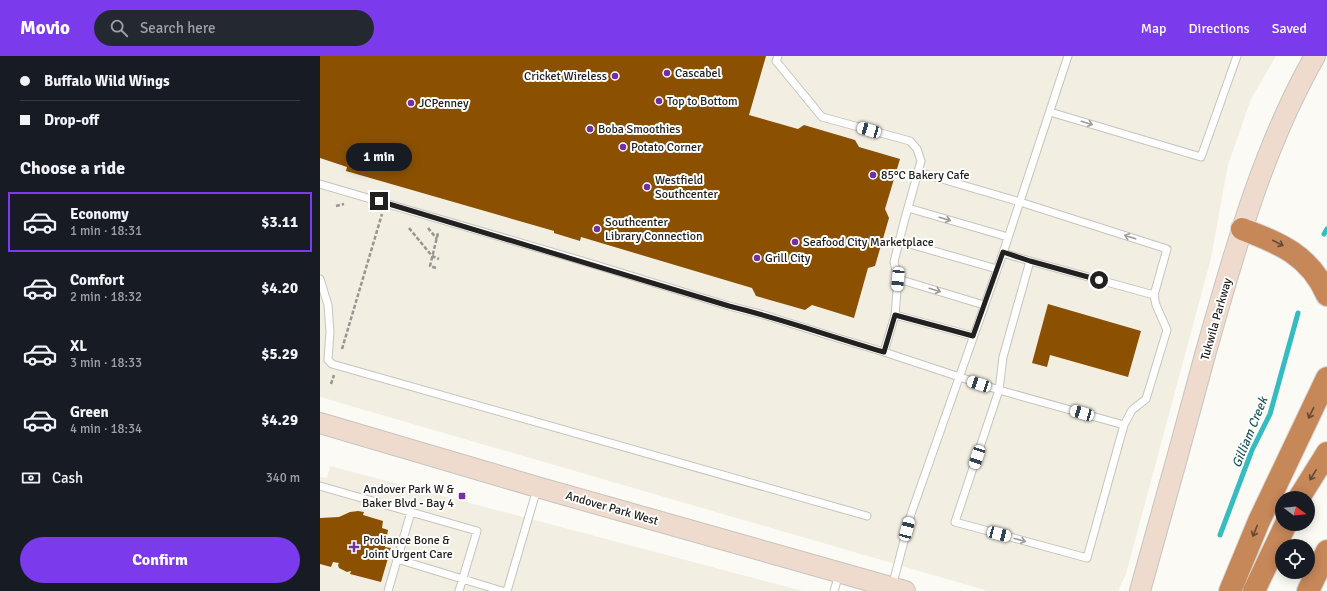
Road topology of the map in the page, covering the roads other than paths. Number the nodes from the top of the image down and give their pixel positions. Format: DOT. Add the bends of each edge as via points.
graph roads {
  1 [pos="778,56"];
  2 [pos="1068,56"];
  3 [pos="1237,56"];
  4 [pos="1315,56"];
  5 [pos="1050,112"];
  6 [pos="918,172"];
  7 [pos="320,184"];
  8 [pos="1020,202"];
  9 [pos="908,208"];
  10 [pos="1242,229"];
  11 [pos="1008,237"];
  12 [pos="899,241"];
  13 [pos="1003,252"];
  14 [pos="1030,261"];
  15 [pos="997,269"];
  16 [pos="320,279"];
  17 [pos="898,279"];
  18 [pos="1327,294"];
  19 [pos="1154,295"];
  20 [pos="984,305"];
  21 [pos="895,315"];
  22 [pos="973,336"];
  23 [pos="884,352"];
  24 [pos="959,377"];
  25 [pos="1327,378"];
  26 [pos="999,390"];
  27 [pos="320,422"];
  28 [pos="1124,425"];
  29 [pos="1327,453"];
  30 [pos="320,486"];
  31 [pos="537,486"];
  32 [pos="1303,491"];
  33 [pos="411,512"];
  34 [pos="866,516"];
  35 [pos="1283,531"];
  36 [pos="1327,551"];
  37 [pos="397,560"];
  38 [pos="840,572"];
  39 [pos="462,579"];
  40 [pos="898,589"];
  41 [pos="388,591"];
  42 [pos="459,591"];
  43 [pos="502,591"];
  44 [pos="507,591"];
  45 [pos="834,591"];
  46 [pos="1140,591"];
  47 [pos="1230,591"];
  48 [pos="1254,591"];
  49 [pos="1308,591"];
  1 -- 6 [label="lane" via="776,61 822,117 910,141 917,149 921,161"];
  2 -- 5 [label="lane"];
  5 -- 3 [label="lane, one-way" via="1201,157"];
  4 -- 10 [label="street, Tukwila Parkway" via="1276,136"];
  5 -- 8 [label="lane"];
  6 -- 8 [label="lane"];
  6 -- 9 [label="lane"];
  7 -- 23 [label="lane"];
  8 -- 11 [label="lane"];
  19 -- 8 [label="lane, one-way" via="1168,250"];
  9 -- 11 [label="lane, one-way"];
  9 -- 12 [label="lane"];
  10 -- 18 [label="highway, one-way" via="1276,242 1294,253 1311,268"];
  10 -- 46 [label="street, Tukwila Parkway"];
  11 -- 13 [label="lane"];
  12 -- 15 [label="lane"];
  12 -- 17 [label="lane" via="894,262"];
  13 -- 14 [label="lane"];
  13 -- 15 [label="lane"];
  14 -- 19 [label="lane"];
  14 -- 26 [label="lane" via="1003,357"];
  15 -- 20 [label="lane"];
  16 -- 34 [label="lane" via="330,332 328,360 332,364"];
  17 -- 20 [label="lane, one-way"];
  17 -- 21 [label="lane"];
  19 -- 28 [label="lane" via="1167,330 1146,399 1132,410"];
  20 -- 22 [label="lane"];
  21 -- 22 [label="lane"];
  21 -- 23 [label="lane"];
  22 -- 24 [label="lane"];
  23 -- 24 [label="lane"];
  24 -- 26 [label="lane"];
  24 -- 40 [label="lane" via="911,514"];
  25 -- 47 [label="highway, one-way" via="1259,521"];
  26 -- 28 [label="lane"];
  26 -- 28 [label="lane, one-way" via="955,522 1086,558"];
  27 -- 31 [label="street, Andover Park West"];
  29 -- 32 [label="highway, one-way"];
  30 -- 33 [label="lane"];
  31 -- 38 [label="street, Andover Park West"];
  31 -- 44 [label="lane"];
  33 -- 37 [label="lane"];
  33 -- 39 [label="lane" via="477,531"];
  35 -- 48 [label="highway"];
  36 -- 49 [label="highway"];
  37 -- 39 [label="lane"];
  37 -- 41 [label="lane"];
  38 -- 40 [label="street, Andover Park West"];
  38 -- 45 [label="lane"];
  39 -- 42 [label="lane"];
  39 -- 43 [label="lane"];
}
